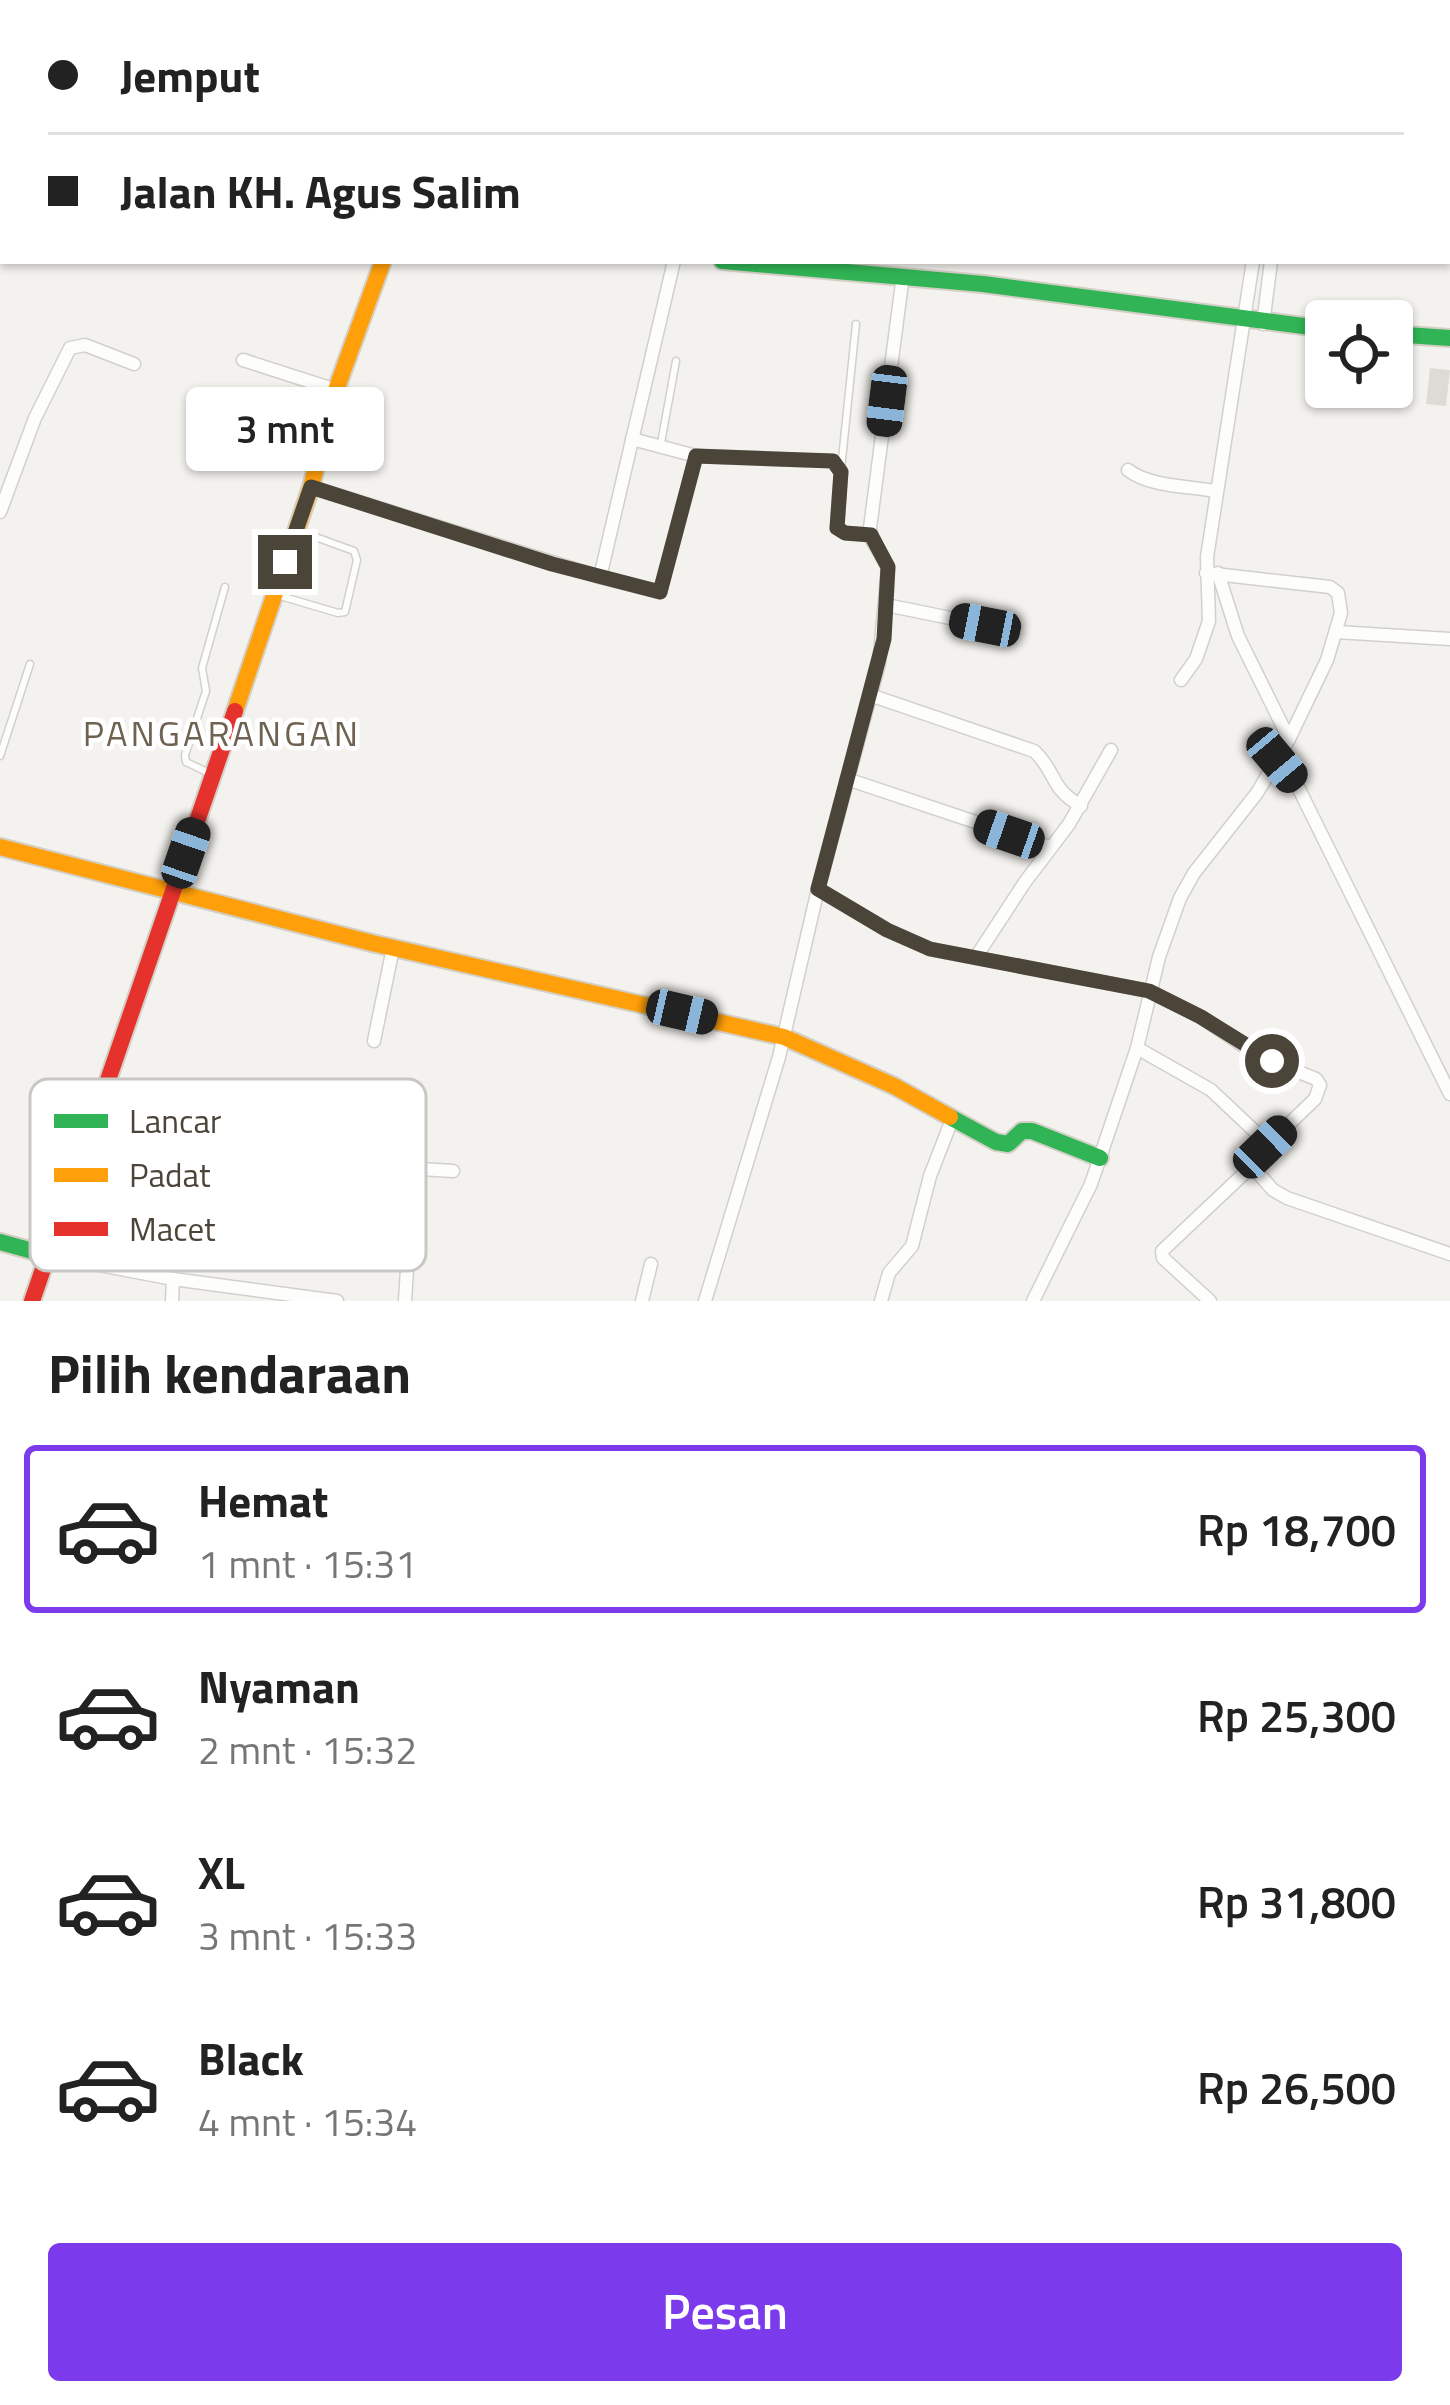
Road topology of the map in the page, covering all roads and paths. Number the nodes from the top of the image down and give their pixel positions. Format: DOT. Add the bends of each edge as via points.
graph roads {
  1 [pos="382,264"];
  2 [pos="673,264"];
  3 [pos="785,264"];
  4 [pos="1253,264"];
  5 [pos="1269,264"];
  6 [pos="904,275"];
  7 [pos="1254,322"];
  8 [pos="856,324"];
  9 [pos="1305,327"];
  10 [pos="1413,335"];
  11 [pos="1450,338"];
  12 [pos="243,360"];
  13 [pos="676,361"];
  14 [pos="134,364"];
  15 [pos="336,389"];
  16 [pos="632,440"];
  17 [pos="660,447"];
  18 [pos="696,456"];
  19 [pos="0,465"];
  20 [pos="16,470"];
  21 [pos="1128,470"];
  22 [pos="841,472"];
  23 [pos="311,487"];
  24 [pos="1216,491"];
  25 [pos="0,512"];
  26 [pos="296,530"];
  27 [pos="871,535"];
  28 [pos="1212,573"];
  29 [pos="600,577"];
  30 [pos="225,587"];
  31 [pos="274,594"];
  32 [pos="886,605"];
  33 [pos="985,625"];
  34 [pos="1336,632"];
  35 [pos="1450,638"];
  36 [pos="29,664"];
  37 [pos="1181,680"];
  38 [pos="870,695"];
  39 [pos="1284,748"];
  40 [pos="1111,750"];
  41 [pos="0,756"];
  42 [pos="212,775"];
  43 [pos="847,779"];
  44 [pos="1081,806"];
  45 [pos="0,848"];
  46 [pos="1050,848"];
  47 [pos="818,889"];
  48 [pos="172,892"];
  49 [pos="393,948"];
  50 [pos="976,957"];
  51 [pos="1149,991"];
  52 [pos="784,1037"];
  53 [pos="374,1041"];
  54 [pos="1137,1048"];
  55 [pos="110,1079"];
  56 [pos="1450,1094"];
  57 [pos="953,1117"];
  58 [pos="1265,1147"];
  59 [pos="1100,1158"];
  60 [pos="1252,1166"];
  61 [pos="426,1169"];
  62 [pos="453,1171"];
  63 [pos="0,1243"];
  64 [pos="30,1251"];
  65 [pos="1450,1254"];
  66 [pos="651,1264"];
  67 [pos="41,1271"];
  68 [pos="131,1271"];
  69 [pos="407,1271"];
  70 [pos="173,1279"];
  71 [pos="32,1301"];
  72 [pos="172,1301"];
  73 [pos="337,1301"];
  74 [pos="405,1301"];
  75 [pos="642,1301"];
  76 [pos="705,1301"];
  77 [pos="880,1301"];
  78 [pos="1033,1301"];
  79 [pos="1210,1301"];
  1 -- 15 [label="main road"];
  2 -- 16 [label="street"];
  3 -- 6 [label="main road"];
  4 -- 7 [label="street"];
  5 -- 7 [label="street"];
  6 -- 7 [label="main road"];
  6 -- 27 [label="street"];
  7 -- 9 [label="main road"];
  7 -- 24 [label="street"];
  8 -- 22 [label="lane"];
  10 -- 11 [label="main road"];
  12 -- 15 [label="street"];
  13 -- 17 [label="lane"];
  14 -- 20 [label="street" via="85,345 70,348"];
  15 -- 23 [label="main road"];
  16 -- 17 [label="street"];
  16 -- 29 [label="street"];
  17 -- 18 [label="street"];
  18 -- 22 [label="street" via="833,461"];
  18 -- 29 [label="street" via="660,592"];
  19 -- 20 [label="street"];
  20 -- 25 [label="street"];
  21 -- 24 [label="street"];
  22 -- 27 [label="street" via="837,528"];
  23 -- 26 [label="main road"];
  23 -- 29 [label="street"];
  24 -- 28 [label="street"];
  26 -- 31 [label="main road"];
  26 -- 31 [label="lane" via="354,551 345,612"];
  27 -- 32 [label="street" via="888,567"];
  28 -- 34 [label="street" via="1330,587 1342,602"];
  28 -- 37 [label="street" via="1207,632"];
  28 -- 39 [label="street"];
  30 -- 42 [label="lane" via="185,755"];
  31 -- 42 [label="main road"];
  32 -- 33 [label="street"];
  32 -- 38 [label="street"];
  34 -- 35 [label="street"];
  34 -- 39 [label="street"];
  36 -- 41 [label="lane"];
  38 -- 43 [label="street"];
  38 -- 44 [label="street" via="1034,751 1056,789"];
  39 -- 51 [label="street" via="1180,898"];
  39 -- 56 [label="street"];
  40 -- 44 [label="street"];
  42 -- 48 [label="main road"];
  43 -- 46 [label="street"];
  43 -- 47 [label="street"];
  44 -- 46 [label="street"];
  45 -- 48 [label="main road"];
  46 -- 50 [label="street"];
  47 -- 50 [label="street" via="914,944"];
  47 -- 52 [label="street"];
  48 -- 49 [label="main road"];
  48 -- 55 [label="main road"];
  49 -- 52 [label="main road"];
  49 -- 53 [label="street"];
  50 -- 51 [label="street"];
  51 -- 54 [label="street"];
  51 -- 58 [label="street" via="1316,1079 1315,1099"];
  52 -- 57 [label="main road"];
  52 -- 76 [label="street"];
  54 -- 58 [label="street" via="1211,1090"];
  54 -- 59 [label="street"];
  57 -- 59 [label="main road" via="1000,1144 1026,1130"];
  57 -- 77 [label="street" via="912,1246"];
  58 -- 60 [label="street"];
  59 -- 78 [label="street"];
  60 -- 65 [label="street" via="1286,1198"];
  60 -- 79 [label="street" via="1162,1252"];
  61 -- 62 [label="street"];
  63 -- 64 [label="main road"];
  66 -- 75 [label="street"];
  67 -- 71 [label="main road"];
  68 -- 70 [label="street"];
  69 -- 74 [label="street"];
  70 -- 72 [label="street"];
  70 -- 73 [label="street"];
}
